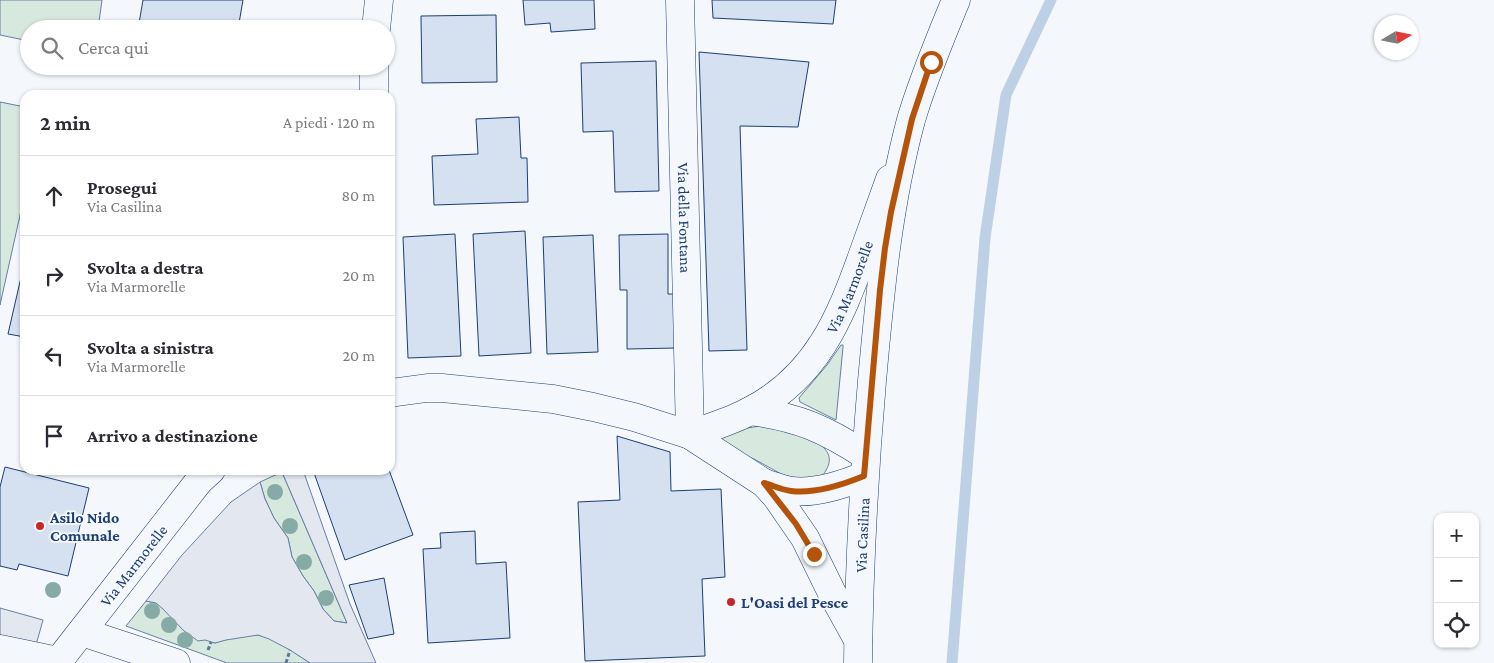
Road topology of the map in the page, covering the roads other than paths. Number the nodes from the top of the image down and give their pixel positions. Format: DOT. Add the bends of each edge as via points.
graph roads {
  1 [pos="379,0"];
  2 [pos="680,0"];
  3 [pos="956,0"];
  4 [pos="377,20"];
  5 [pos="374,75"];
  6 [pos="374,90"];
  7 [pos="916,105"];
  8 [pos="395,392"];
  9 [pos="750,411"];
  10 [pos="690,435"];
  11 [pos="865,466"];
  12 [pos="206,475"];
  13 [pos="764,483"];
  14 [pos="82,632"];
  15 [pos="0,649"];
  16 [pos="858,651"];
  17 [pos="58,662"];
  18 [pos="176,663"];
  1 -- 4 [label="street"];
  2 -- 10 [label="street, Via della Fontana"];
  3 -- 7 [label="street, Via Casilina"];
  5 -- 6 [label="street"];
  7 -- 9 [label="street, Via Marmorelle" via="851,288 835,324 799,374 785,388"];
  7 -- 11 [label="street, Via Casilina" via="885,248"];
  8 -- 10 [label="street" via="442,388 553,399 593,406"];
  9 -- 10 [label="street, Via Marmorelle"];
  9 -- 11 [label="street" via="787,417 843,440"];
  10 -- 13 [label="street"];
  11 -- 13 [label="street" via="845,484 808,491 790,491"];
  11 -- 16 [label="street, Via Casilina"];
  12 -- 14 [label="street, Via Marmorelle"];
  13 -- 16 [label="street" via="805,538"];
  14 -- 17 [label="street, Via Marmorelle"];
  14 -- 18 [label="street"];
  15 -- 17 [label="street"];
}
